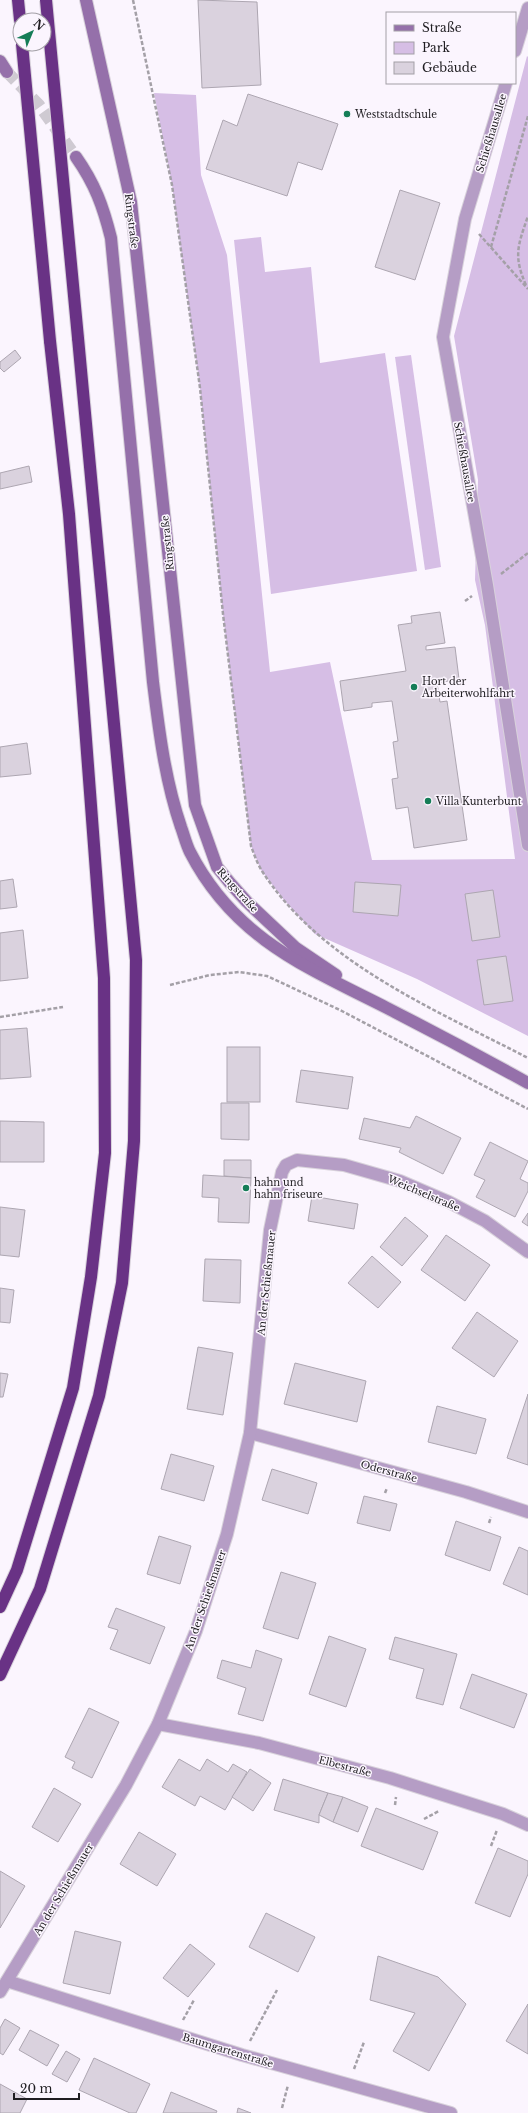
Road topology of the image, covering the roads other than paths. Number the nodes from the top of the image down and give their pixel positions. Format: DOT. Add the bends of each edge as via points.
graph roads {
  1 [pos="18,0"];
  2 [pos="46,0"];
  3 [pos="86,0"];
  4 [pos="528,8"];
  5 [pos="19,12"];
  6 [pos="516,48"];
  7 [pos="23,52"];
  8 [pos="0,61"];
  9 [pos="8,72"];
  10 [pos="506,84"];
  11 [pos="76,157"];
  12 [pos="528,845"];
  13 [pos="386,1007"];
  14 [pos="528,1082"];
  15 [pos="286,1165"];
  16 [pos="528,1252"];
  17 [pos="250,1433"];
  18 [pos="528,1512"];
  19 [pos="0,1607"];
  20 [pos="0,1675"];
  21 [pos="158,1724"];
  22 [pos="528,1825"];
  23 [pos="7,1980"];
  24 [pos="0,1992"];
  25 [pos="451,2113"];
  1 -- 5 [label="highway"];
  2 -- 20 [label="highway, bridge" via="136,960 134,1141 122,1284 99,1396 40,1589"];
  3 -- 13 [label="main road, Ringstraße" via="131,202 195,805 217,867 247,902 296,948"];
  4 -- 6 [label="street"];
  7 -- 19 [label="highway, bridge" via="69,514 104,978 105,1153 91,1277 73,1388 17,1570"];
  8 -- 9 [label="main road"];
  10 -- 12 [label="street, Schießhausallee" via="465,219 443,337 487,585"];
  11 -- 13 [label="main road, Ringstraße" via="91,179 103,206 111,238 161,749 173,804 190,851 210,886 232,912 270,945 312,970"];
  13 -- 14 [label="main road, Ringstraße"];
  15 -- 16 [label="street, Weichselstraße" via="297,1160 344,1165 400,1181 485,1221"];
  15 -- 17 [label="street, An der Schießmauer" via="282,1172 270,1230"];
  17 -- 18 [label="street, Oderstraße" via="466,1492"];
  17 -- 21 [label="street, An der Schießmauer" via="227,1534 199,1624"];
  21 -- 22 [label="street, Elbestraße" via="259,1743 362,1771 503,1814"];
  21 -- 23 [label="street, An der Schießmauer" via="126,1785"];
  23 -- 24 [label="street, An der Schießmauer"];
  23 -- 25 [label="street, Baumgartenstraße" via="242,2055"];
}
